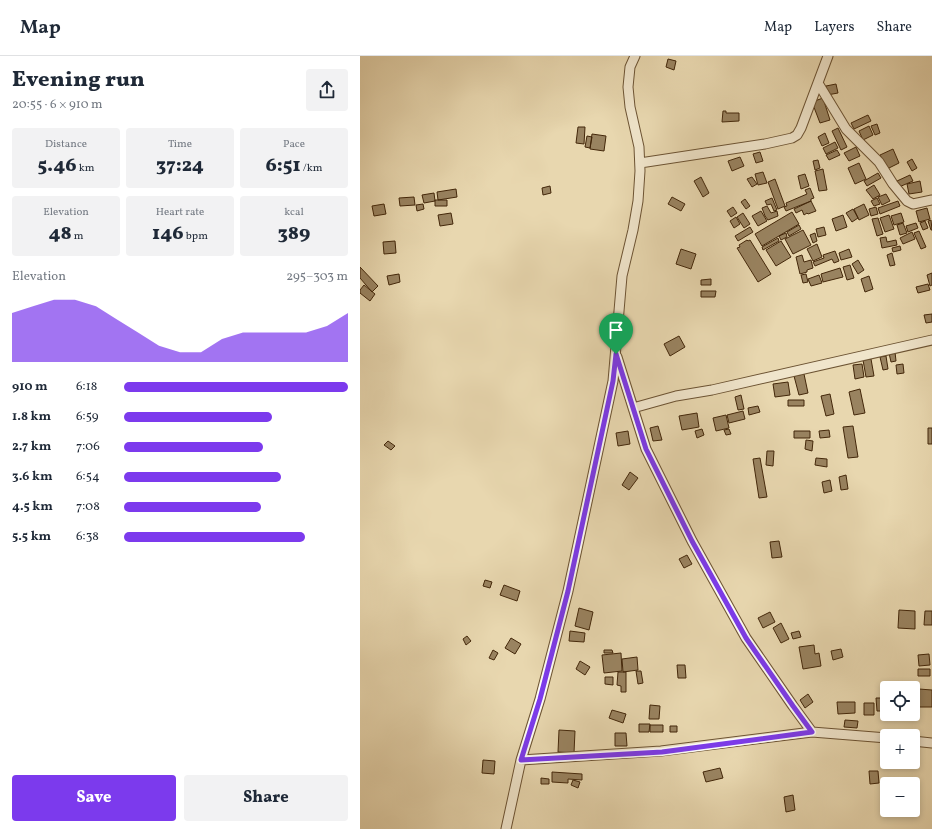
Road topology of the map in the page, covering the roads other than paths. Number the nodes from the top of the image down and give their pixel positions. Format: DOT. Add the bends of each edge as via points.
graph roads {
  1 [pos="635,56"];
  2 [pos="828,56"];
  3 [pos="818,84"];
  4 [pos="640,163"];
  5 [pos="932,200"];
  6 [pos="932,340"];
  7 [pos="616,354"];
  8 [pos="633,408"];
  9 [pos="812,732"];
  10 [pos="880,737"];
  11 [pos="920,742"];
  12 [pos="932,743"];
  13 [pos="521,760"];
  14 [pos="506,829"];
  1 -- 4 [label="street" via="630,67 628,87"];
  2 -- 3 [label="street"];
  3 -- 4 [label="street" via="801,128 792,138"];
  3 -- 5 [label="street" via="846,129 879,162 907,202 912,204"];
  4 -- 7 [label="street" via="638,201 622,276"];
  6 -- 8 [label="street" via="676,396"];
  7 -- 8 [label="street"];
  7 -- 13 [label="street" via="613,381 568,591"];
  8 -- 9 [label="street" via="646,449 692,541 746,638"];
  9 -- 10 [label="street"];
  9 -- 13 [label="street" via="662,752"];
  11 -- 12 [label="street"];
  13 -- 14 [label="street"];
}
